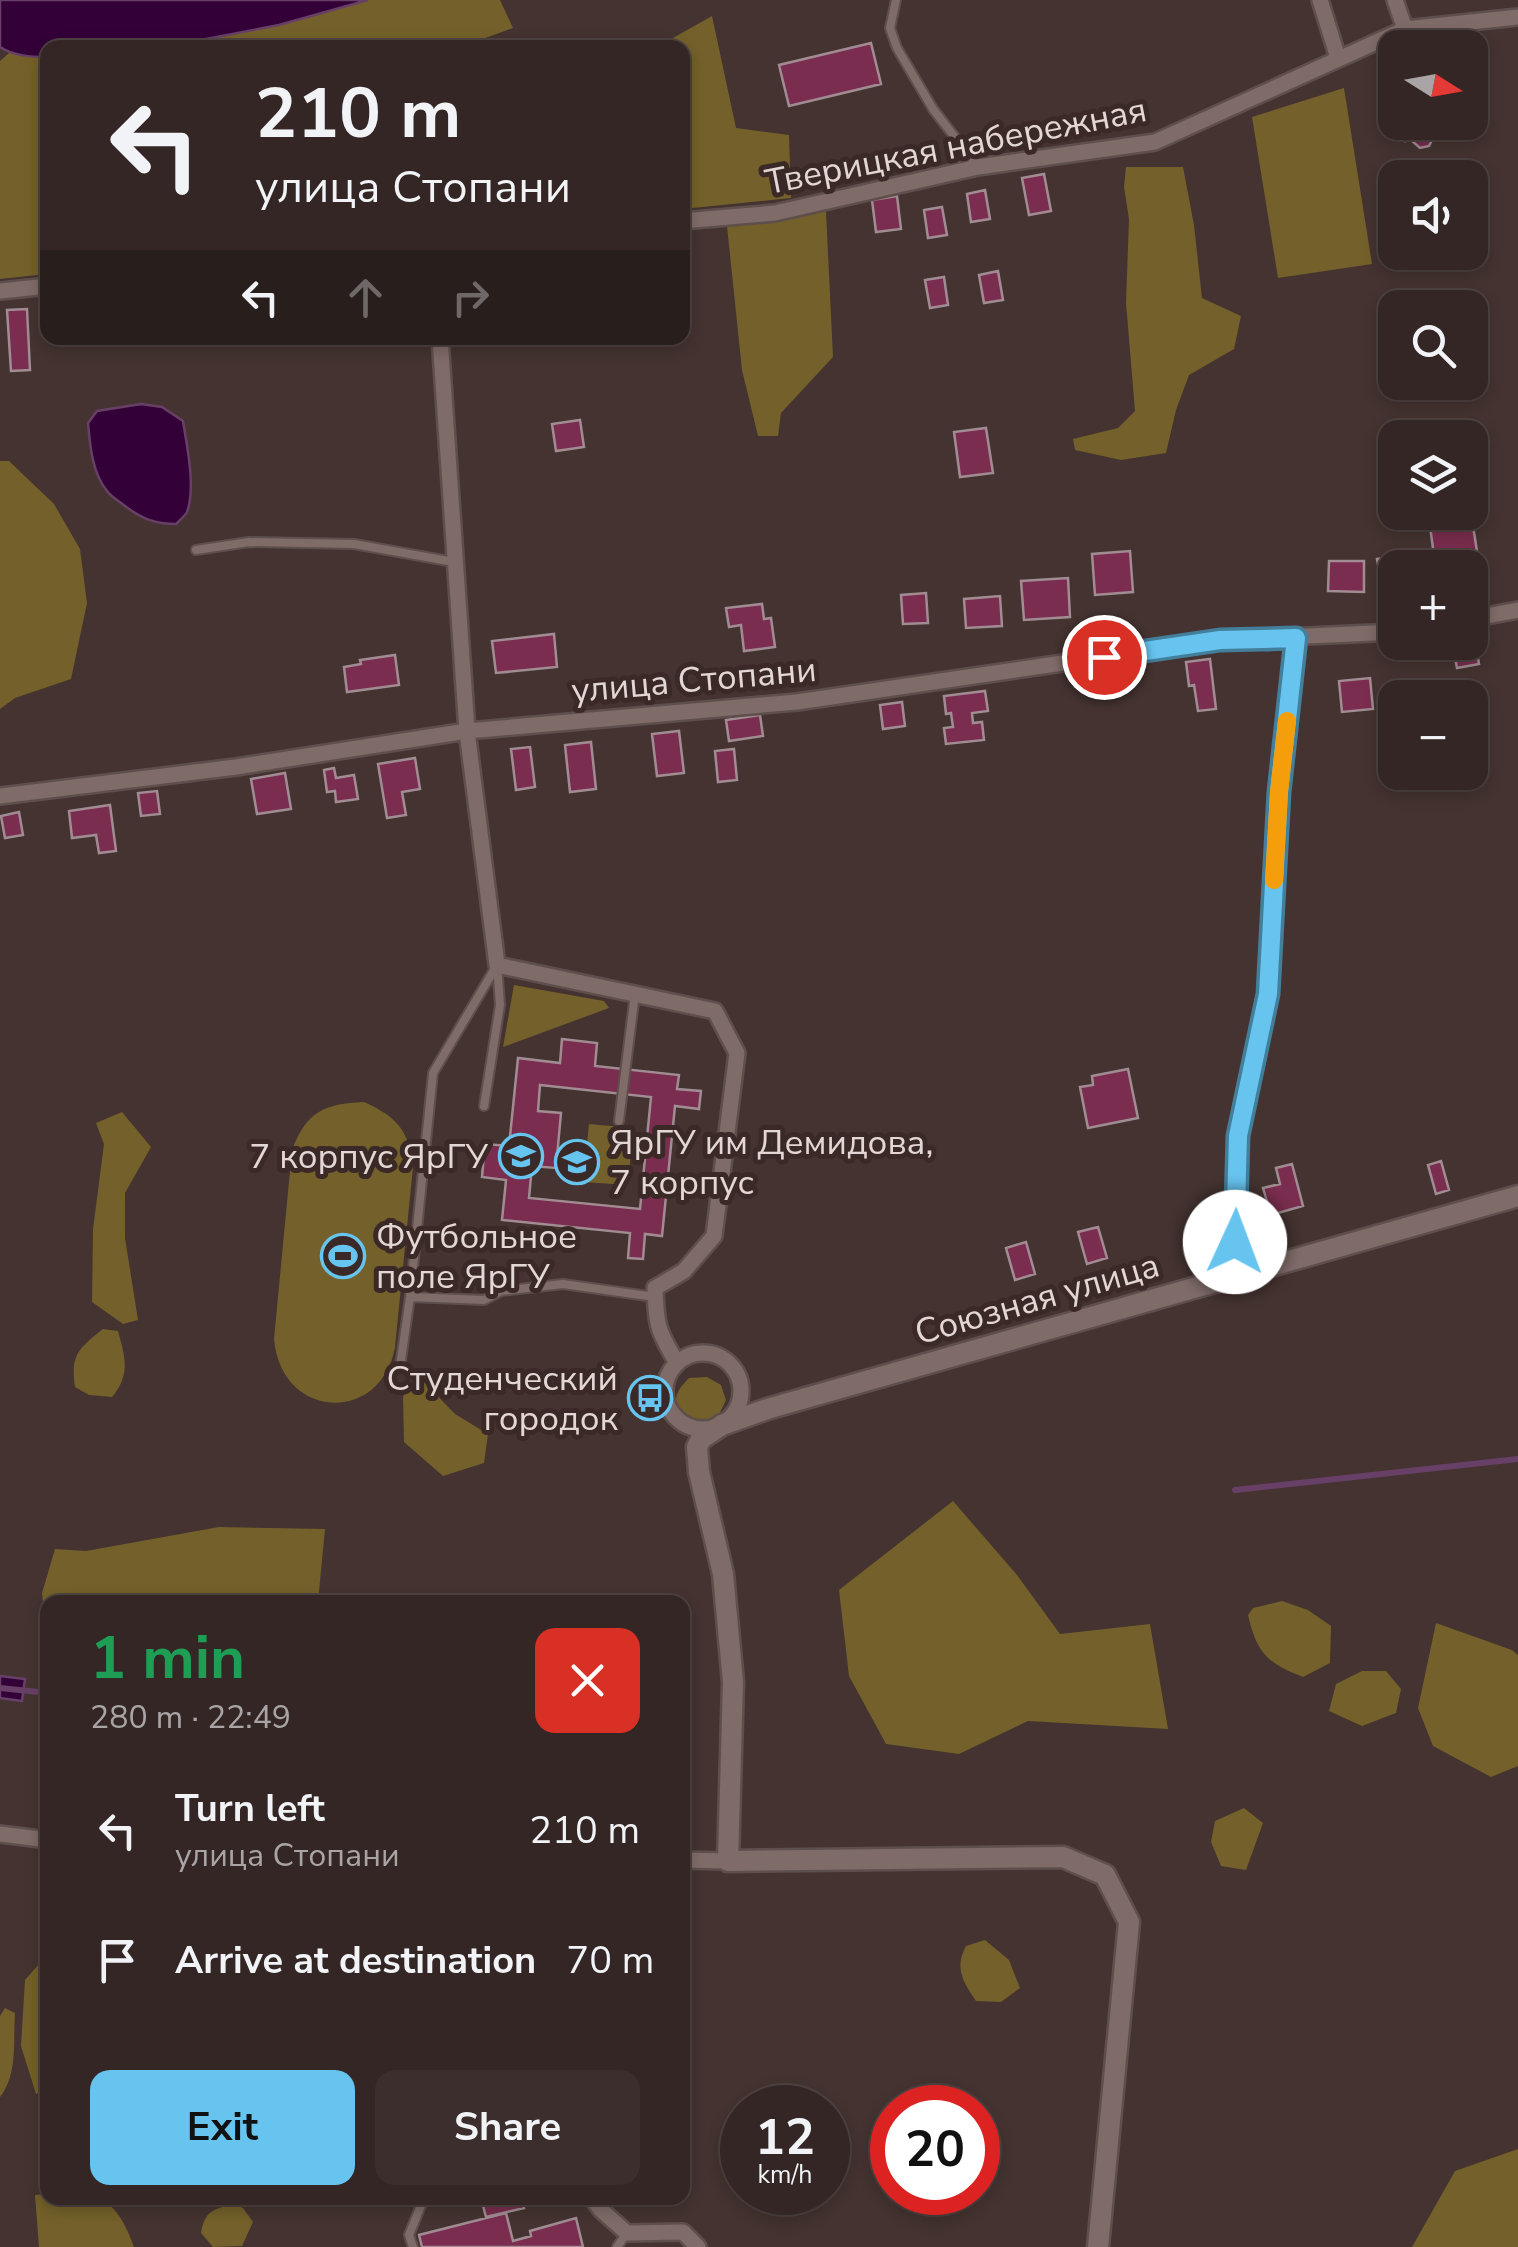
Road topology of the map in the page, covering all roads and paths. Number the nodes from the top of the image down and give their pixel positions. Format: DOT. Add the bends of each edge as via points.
graph roads {
  1 [pos="896,0"];
  2 [pos="1320,0"];
  3 [pos="1395,0"];
  4 [pos="1518,17"];
  5 [pos="1405,28"];
  6 [pos="1338,58"];
  7 [pos="978,166"];
  8 [pos="690,220"];
  9 [pos="40,287"];
  10 [pos="0,291"];
  11 [pos="440,345"];
  12 [pos="196,550"];
  13 [pos="455,562"];
  14 [pos="1518,610"];
  15 [pos="1488,616"];
  16 [pos="1378,633"];
  17 [pos="1296,638"];
  18 [pos="467,730"];
  19 [pos="0,796"];
  20 [pos="497,966"];
  21 [pos="635,994"];
  22 [pos="484,1106"];
  23 [pos="619,1121"];
  24 [pos="1518,1196"];
  25 [pos="1234,1277"];
  26 [pos="655,1297"];
  27 [pos="410,1298"];
  28 [pos="400,1360"];
  29 [pos="678,1363"];
  30 [pos="722,1425"];
  31 [pos="686,1426"];
  32 [pos="696,1446"];
  33 [pos="0,1834"];
  34 [pos="40,1839"];
  35 [pos="690,1860"];
  36 [pos="728,1861"];
  37 [pos="421,2205"];
  38 [pos="598,2205"];
  39 [pos="622,2240"];
  40 [pos="412,2247"];
  41 [pos="698,2247"];
  42 [pos="1098,2247"];
  1 -- 7 [label="lane" via="890,28 897,48"];
  2 -- 6 [label="street"];
  3 -- 5 [label="street"];
  4 -- 5 [label="street, Тверицкая набережная"];
  5 -- 6 [label="street, Тверицкая набережная"];
  6 -- 7 [label="street, Тверицкая набережная" via="1155,142"];
  7 -- 8 [label="street, Тверицкая набережная" via="775,213"];
  9 -- 10 [label="street"];
  11 -- 13 [label="street"];
  12 -- 13 [label="lane" via="250,542 354,544"];
  13 -- 18 [label="street"];
  14 -- 15 [label="street"];
  16 -- 17 [label="street, улица Стопани"];
  17 -- 18 [label="street, улица Стопани" via="1220,640 797,702"];
  17 -- 25 [label="lane" via="1268,994 1238,1136"];
  18 -- 19 [label="street, улица Стопани"];
  18 -- 20 [label="street"];
  20 -- 21 [label="street"];
  20 -- 22 [label="lane" via="500,1005"];
  20 -- 27 [label="lane" via="433,1072"];
  21 -- 23 [label="lane"];
  21 -- 26 [label="street" via="714,1010 737,1053 714,1236 684,1271 655,1288"];
  24 -- 25 [label="street, Союзная улица"];
  25 -- 30 [label="street, Союзная улица"];
  26 -- 27 [label="lane" via="563,1284 501,1291 484,1300"];
  26 -- 29 [label="street" via="660,1333"];
  27 -- 28 [label="lane"];
  29 -- 30 [label="street" via="713,1354 734,1370 741,1394"];
  29 -- 31 [label="street" via="665,1397"];
  30 -- 31 [label="street"];
  30 -- 32 [label="street, Союзная улица"];
  31 -- 32 [label="street"];
  32 -- 36 [label="street" via="723,1574 733,1682"];
  33 -- 34 [label="street"];
  35 -- 36 [label="street"];
  36 -- 42 [label="street" via="1062,1857 1104,1875 1129,1922"];
  37 -- 40 [label="lane" via="408,2235"];
  38 -- 39 [label="street"];
  39 -- 41 [label="street" via="683,2232"];
}
